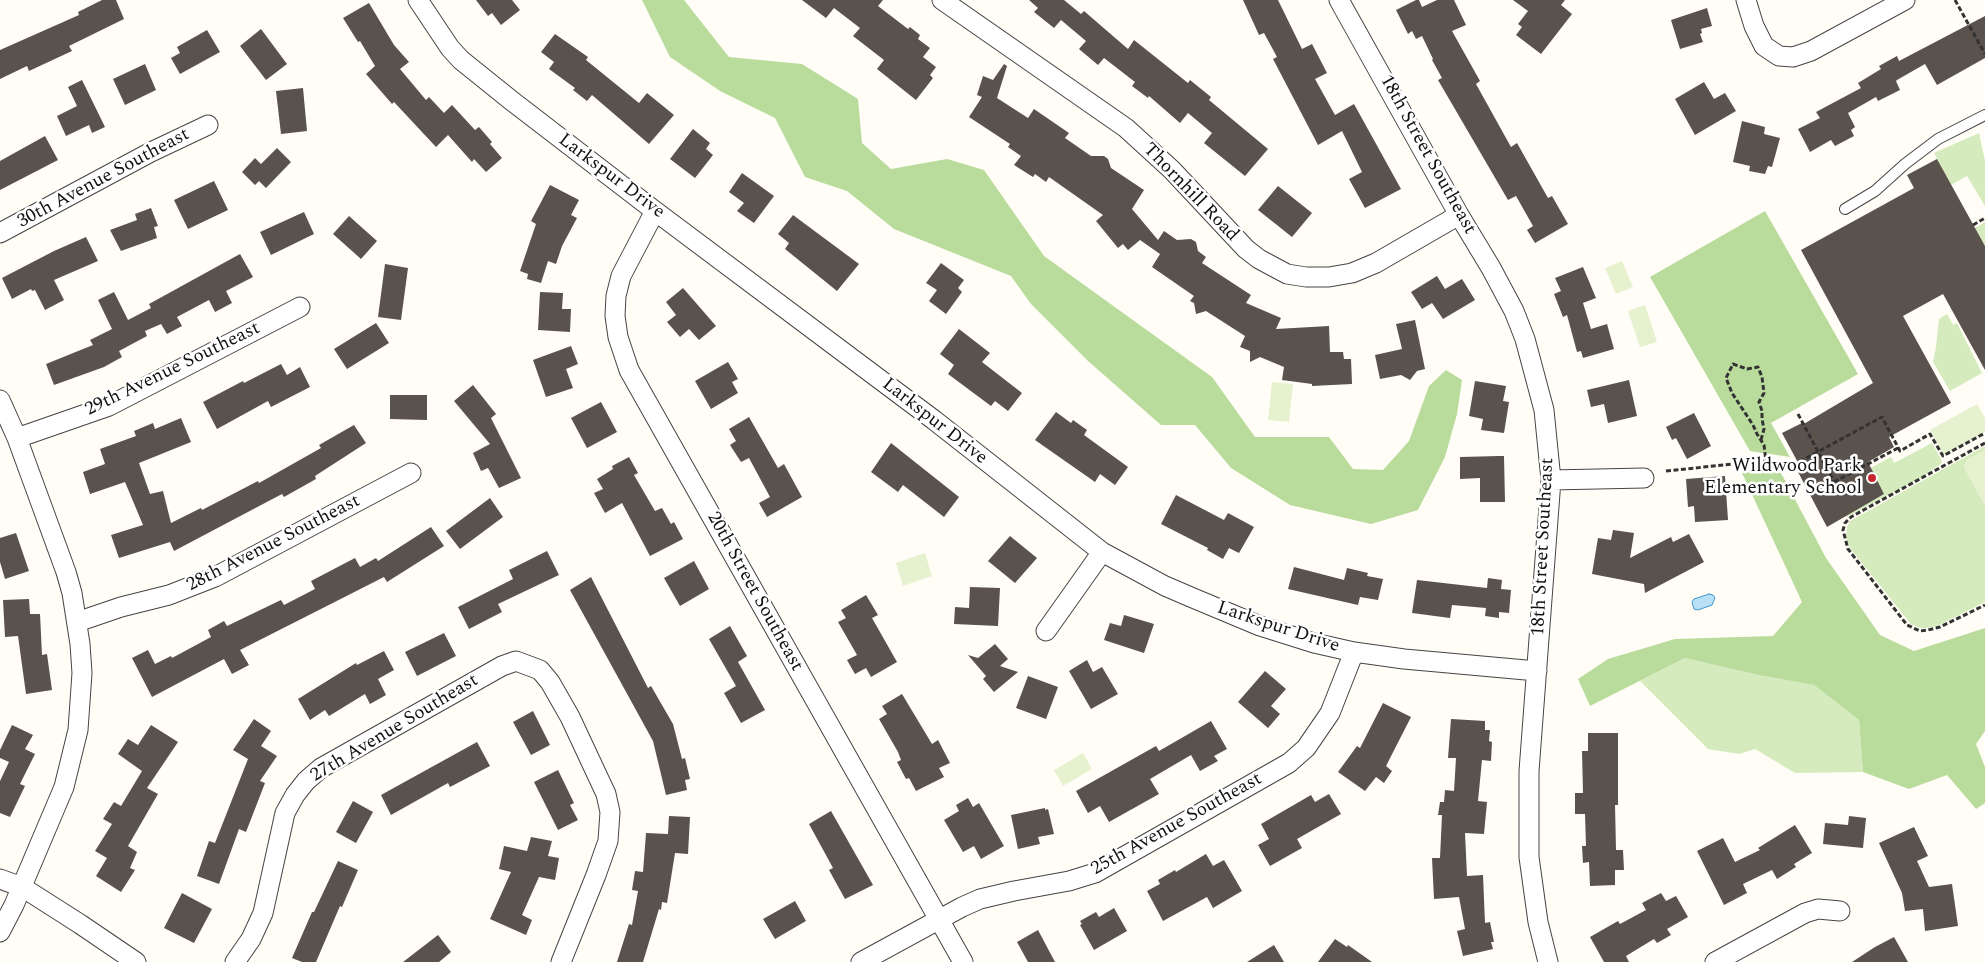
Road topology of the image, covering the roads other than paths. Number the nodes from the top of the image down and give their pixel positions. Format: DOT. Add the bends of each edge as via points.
graph roads {
  1 [pos="418,0"];
  2 [pos="942,0"];
  3 [pos="1340,0"];
  4 [pos="1746,0"];
  5 [pos="1905,0"];
  6 [pos="1985,115"];
  7 [pos="208,125"];
  8 [pos="1845,209"];
  9 [pos="655,211"];
  10 [pos="1460,215"];
  11 [pos="0,233"];
  12 [pos="300,307"];
  13 [pos="0,400"];
  14 [pos="17,438"];
  15 [pos="410,473"];
  16 [pos="1644,478"];
  17 [pos="1551,480"];
  18 [pos="1102,552"];
  19 [pos="77,622"];
  20 [pos="1046,631"];
  21 [pos="1354,652"];
  22 [pos="1537,671"];
  23 [pos="0,879"];
  24 [pos="22,888"];
  25 [pos="1840,911"];
  26 [pos="939,920"];
  27 [pos="0,932"];
  28 [pos="136,962"];
  29 [pos="235,962"];
  30 [pos="561,962"];
  31 [pos="861,962"];
  32 [pos="962,962"];
  33 [pos="1548,962"];
  34 [pos="1715,962"];
  1 -- 9 [label="street, Larkspur Drive" via="436,30 461,60"];
  2 -- 10 [label="street, Thornhill Road" via="1126,128 1172,170 1246,250 1287,274 1306,278 1352,273 1376,263"];
  3 -- 10 [label="street, 18th Street Southeast"];
  4 -- 5 [label="street" via="1764,46 1770,52 1785,57 1811,51"];
  6 -- 8 [label="lane" via="1938,139 1875,191"];
  7 -- 11 [label="street, 30th Avenue Southeast"];
  9 -- 18 [label="street, Larkspur Drive" via="934,420"];
  9 -- 26 [label="street, 20th Street Southeast" via="622,276 616,296 618,337 629,370"];
  10 -- 17 [label="street, 18th Street Southeast" via="1526,338 1544,410"];
  12 -- 14 [label="street, 29th Avenue Southeast" via="108,406"];
  13 -- 14 [label="street"];
  14 -- 19 [label="street" via="66,572"];
  15 -- 19 [label="street, 28th Avenue Southeast" via="215,577 169,595"];
  16 -- 17 [label="street"];
  17 -- 22 [label="street, 18th Street Southeast"];
  18 -- 20 [label="street"];
  18 -- 21 [label="street, Larkspur Drive" via="1165,586 1260,626"];
  19 -- 24 [label="street" via="82,673 74,749 54,814"];
  21 -- 22 [label="street, Larkspur Drive"];
  21 -- 26 [label="street, 25th Avenue Southeast" via="1330,713 1306,748 1289,763 1094,872 1069,881 980,899"];
  22 -- 33 [label="street, 18th Street Southeast" via="1529,771 1529,857 1538,922"];
  23 -- 24 [label="street"];
  24 -- 27 [label="street"];
  24 -- 28 [label="street"];
  25 -- 34 [label="street" via="1818,909 1805,913"];
  26 -- 31 [label="street, 25th Avenue Southeast"];
  26 -- 32 [label="street, 20th Street Southeast"];
  29 -- 30 [label="street, 27th Avenue Southeast" via="251,940 263,913 285,813 306,781 321,768 516,661 540,670 550,682 606,794 610,812 608,841"];
}
